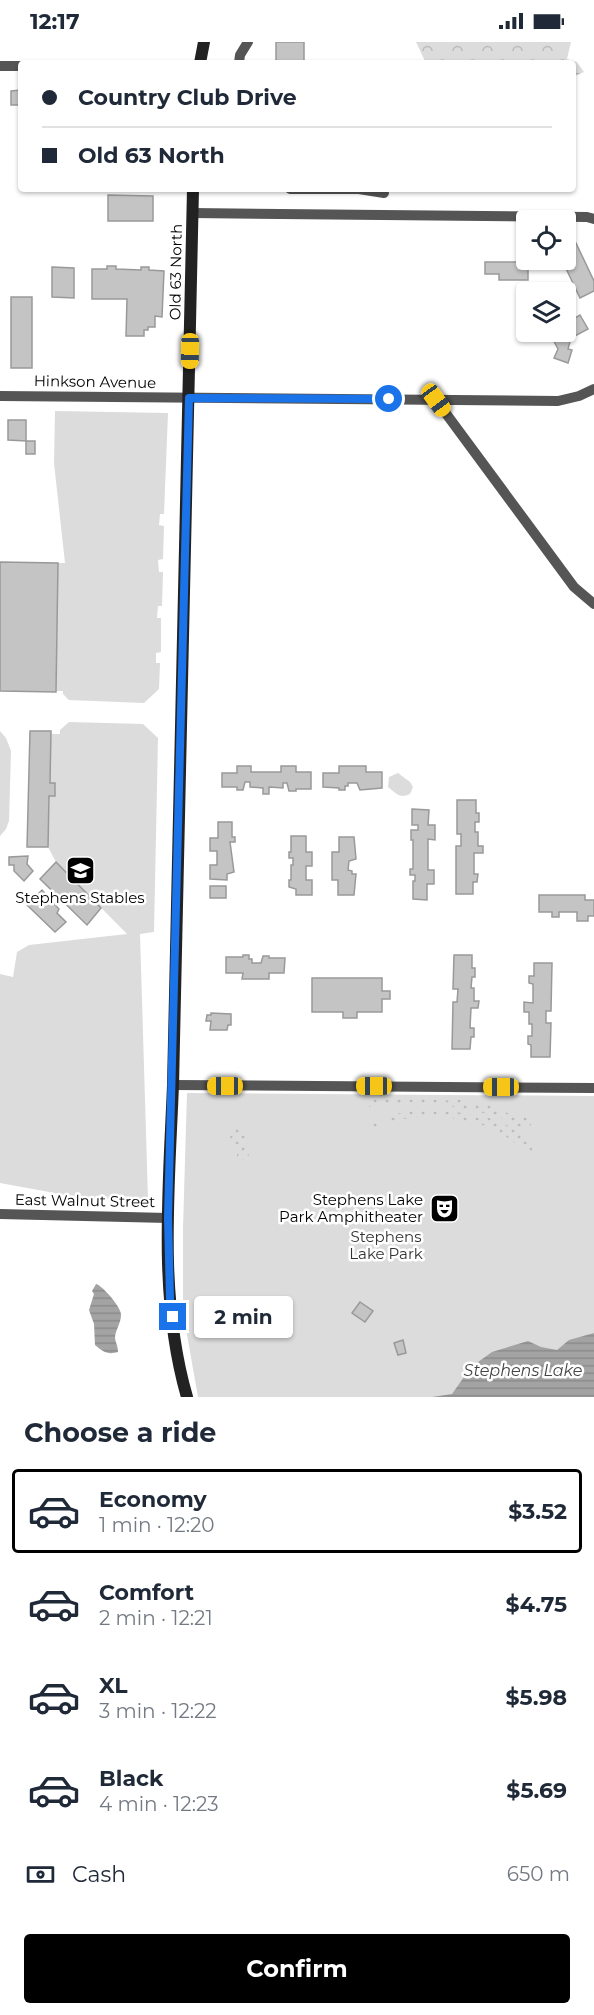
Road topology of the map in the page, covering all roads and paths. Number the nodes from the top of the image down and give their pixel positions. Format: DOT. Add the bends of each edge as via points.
graph roads {
  1 [pos="204,42"];
  2 [pos="248,42"];
  3 [pos="201,60"];
  4 [pos="239,60"];
  5 [pos="0,66"];
  6 [pos="18,66"];
  7 [pos="193,192"];
  8 [pos="378,192"];
  9 [pos="384,193"];
  10 [pos="192,213"];
  11 [pos="592,216"];
  12 [pos="594,389"];
  13 [pos="0,396"];
  14 [pos="189,398"];
  15 [pos="436,400"];
  16 [pos="594,604"];
  17 [pos="173,1085"];
  18 [pos="594,1088"];
  19 [pos="0,1214"];
  20 [pos="168,1218"];
  21 [pos="187,1397"];
  1 -- 3 [label="main road"];
  2 -- 4 [label="street"];
  5 -- 6 [label="street"];
  7 -- 10 [label="main road, Old 63 North"];
  8 -- 9 [label="street"];
  10 -- 11 [label="street"];
  10 -- 14 [label="main road, Old 63 North"];
  12 -- 15 [label="street, Hinkson Avenue" via="558,401"];
  13 -- 14 [label="street, Hinkson Avenue"];
  14 -- 15 [label="street, Hinkson Avenue"];
  14 -- 17 [label="main road, Old 63 North"];
  15 -- 16 [label="street" via="574,587"];
  17 -- 18 [label="street"];
  17 -- 20 [label="main road, Old 63 North"];
  19 -- 20 [label="street, East Walnut Street"];
  20 -- 21 [label="main road, Old 63 North" via="170,1299"];
}
